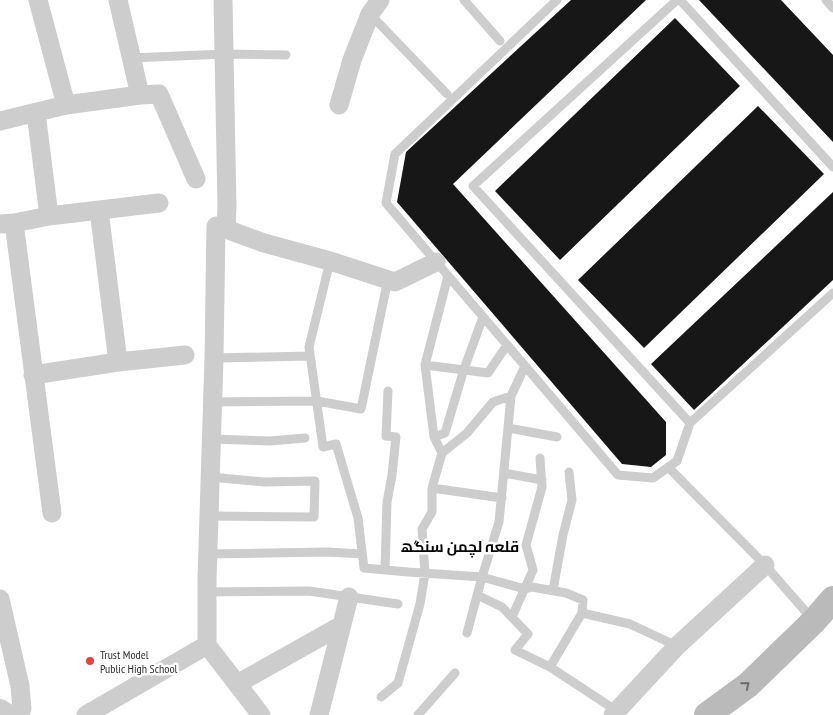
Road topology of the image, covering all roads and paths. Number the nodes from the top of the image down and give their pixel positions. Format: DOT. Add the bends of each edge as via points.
graph roads {
  1 [pos="38,0"];
  2 [pos="118,0"];
  3 [pos="223,0"];
  4 [pos="464,0"];
  5 [pos="557,0"];
  6 [pos="678,0"];
  7 [pos="826,0"];
  8 [pos="375,7"];
  9 [pos="833,8"];
  10 [pos="500,41"];
  11 [pos="225,54"];
  12 [pos="286,55"];
  13 [pos="131,58"];
  14 [pos="447,94"];
  15 [pos="140,95"];
  16 [pos="66,105"];
  17 [pos="339,105"];
  18 [pos="36,113"];
  19 [pos="0,121"];
  20 [pos="833,167"];
  21 [pos="196,179"];
  22 [pos="159,203"];
  23 [pos="99,210"];
  24 [pos="49,216"];
  25 [pos="7,223"];
  26 [pos="226,229"];
  27 [pos="330,261"];
  28 [pos="442,269"];
  29 [pos="388,279"];
  30 [pos="833,293"];
  31 [pos="483,317"];
  32 [pos="507,345"];
  33 [pos="184,356"];
  34 [pos="310,356"];
  35 [pos="214,358"];
  36 [pos="118,362"];
  37 [pos="426,364"];
  38 [pos="525,366"];
  39 [pos="464,370"];
  40 [pos="33,375"];
  41 [pos="388,391"];
  42 [pos="511,396"];
  43 [pos="316,401"];
  44 [pos="213,402"];
  45 [pos="690,424"];
  46 [pos="508,428"];
  47 [pos="556,437"];
  48 [pos="305,438"];
  49 [pos="434,438"];
  50 [pos="211,439"];
  51 [pos="442,453"];
  52 [pos="540,458"];
  53 [pos="668,468"];
  54 [pos="569,472"];
  55 [pos="504,473"];
  56 [pos="210,477"];
  57 [pos="542,480"];
  58 [pos="432,488"];
  59 [pos="502,498"];
  60 [pos="52,513"];
  61 [pos="209,516"];
  62 [pos="207,554"];
  63 [pos="362,554"];
  64 [pos="765,565"];
  65 [pos="384,570"];
  66 [pos="425,573"];
  67 [pos="482,577"];
  68 [pos="525,589"];
  69 [pos="553,590"];
  70 [pos="207,592"];
  71 [pos="478,595"];
  72 [pos="349,597"];
  73 [pos="0,599"];
  74 [pos="833,599"];
  75 [pos="398,604"];
  76 [pos="582,613"];
  77 [pos="512,617"];
  78 [pos="814,621"];
  79 [pos="342,624"];
  80 [pos="467,633"];
  81 [pos="207,645"];
  82 [pos="677,646"];
  83 [pos="550,667"];
  84 [pos="455,674"];
  85 [pos="237,684"];
  86 [pos="381,697"];
  87 [pos="0,710"];
  88 [pos="615,713"];
  89 [pos="8,715"];
  90 [pos="19,715"];
  91 [pos="86,715"];
  92 [pos="261,715"];
  93 [pos="319,715"];
  94 [pos="418,715"];
  95 [pos="707,715"];
  1 -- 16 [label="street"];
  2 -- 13 [label="street"];
  3 -- 11 [label="street"];
  4 -- 10 [label="lane"];
  5 -- 28 [label="lane" via="395,154 386,203"];
  6 -- 20 [label="lane"];
  6 -- 45 [label="lane" via="473,186"];
  7 -- 9 [label="lane"];
  8 -- 14 [label="lane"];
  8 -- 17 [label="street" via="352,60"];
  11 -- 12 [label="lane"];
  11 -- 13 [label="lane"];
  11 -- 26 [label="street"];
  13 -- 15 [label="street"];
  15 -- 16 [label="street"];
  15 -- 21 [label="street" via="159,94"];
  16 -- 18 [label="street"];
  18 -- 19 [label="street"];
  18 -- 24 [label="street"];
  22 -- 23 [label="street"];
  23 -- 24 [label="street"];
  23 -- 36 [label="street"];
  24 -- 25 [label="street"];
  25 -- 40 [label="street"];
  26 -- 27 [label="street"];
  26 -- 35 [label="street" via="216,226"];
  27 -- 29 [label="street"];
  27 -- 34 [label="lane" via="309,347"];
  28 -- 29 [label="street" via="395,282"];
  28 -- 31 [label="lane"];
  28 -- 37 [label="lane"];
  29 -- 43 [label="lane" via="361,409"];
  30 -- 45 [label="lane"];
  31 -- 32 [label="lane"];
  31 -- 39 [label="lane"];
  32 -- 38 [label="lane"];
  32 -- 39 [label="lane" via="488,373"];
  33 -- 36 [label="street"];
  34 -- 35 [label="lane"];
  34 -- 43 [label="lane"];
  35 -- 44 [label="street"];
  36 -- 40 [label="street"];
  37 -- 39 [label="lane"];
  37 -- 49 [label="lane"];
  38 -- 42 [label="lane"];
  38 -- 53 [label="lane" via="618,475 653,478"];
  39 -- 49 [label="lane" via="445,432"];
  40 -- 60 [label="street"];
  41 -- 65 [label="lane" via="386,436 396,437 387,502"];
  42 -- 46 [label="lane"];
  42 -- 51 [label="lane" via="494,402 467,434"];
  43 -- 44 [label="lane"];
  43 -- 63 [label="lane" via="323,447 336,444 358,518"];
  44 -- 50 [label="street"];
  45 -- 53 [label="lane" via="677,461"];
  46 -- 47 [label="lane"];
  46 -- 55 [label="lane"];
  48 -- 50 [label="lane" via="270,441"];
  49 -- 51 [label="lane"];
  50 -- 56 [label="street"];
  51 -- 58 [label="lane"];
  52 -- 57 [label="lane"];
  53 -- 64 [label="lane"];
  54 -- 69 [label="lane" via="572,500"];
  55 -- 57 [label="lane"];
  55 -- 59 [label="lane"];
  56 -- 61 [label="street"];
  56 -- 61 [label="lane" via="264,482 315,481 314,517"];
  57 -- 68 [label="lane" via="526,545 533,570"];
  58 -- 59 [label="lane"];
  58 -- 66 [label="lane" via="432,512 422,529"];
  59 -- 67 [label="lane" via="499,522"];
  61 -- 62 [label="street"];
  62 -- 63 [label="lane"];
  62 -- 70 [label="street"];
  63 -- 65 [label="lane" via="364,568"];
  64 -- 78 [label="lane"];
  64 -- 82 [label="street"];
  65 -- 66 [label="lane"];
  66 -- 67 [label="lane"];
  66 -- 86 [label="lane" via="420,604 398,683"];
  67 -- 68 [label="lane"];
  67 -- 71 [label="lane"];
  68 -- 69 [label="lane"];
  68 -- 77 [label="lane"];
  69 -- 76 [label="lane" via="583,600"];
  70 -- 72 [label="lane" via="309,591"];
  70 -- 81 [label="street"];
  71 -- 77 [label="lane" via="502,607"];
  71 -- 80 [label="lane"];
  72 -- 75 [label="lane"];
  72 -- 79 [label="street"];
  73 -- 90 [label="street" via="20,686 22,709"];
  74 -- 78 [label="main road"];
  76 -- 82 [label="lane" via="630,624"];
  76 -- 83 [label="lane"];
  77 -- 83 [label="lane" via="528,634 515,650"];
  95 -- 78 [label="main road, one-way" via="748,685"];
  79 -- 85 [label="street"];
  79 -- 93 [label="street"];
  81 -- 85 [label="street"];
  81 -- 91 [label="street"];
  82 -- 88 [label="street"];
  83 -- 88 [label="lane"];
  84 -- 94 [label="lane"];
  85 -- 92 [label="street"];
  87 -- 89 [label="street"];
}
